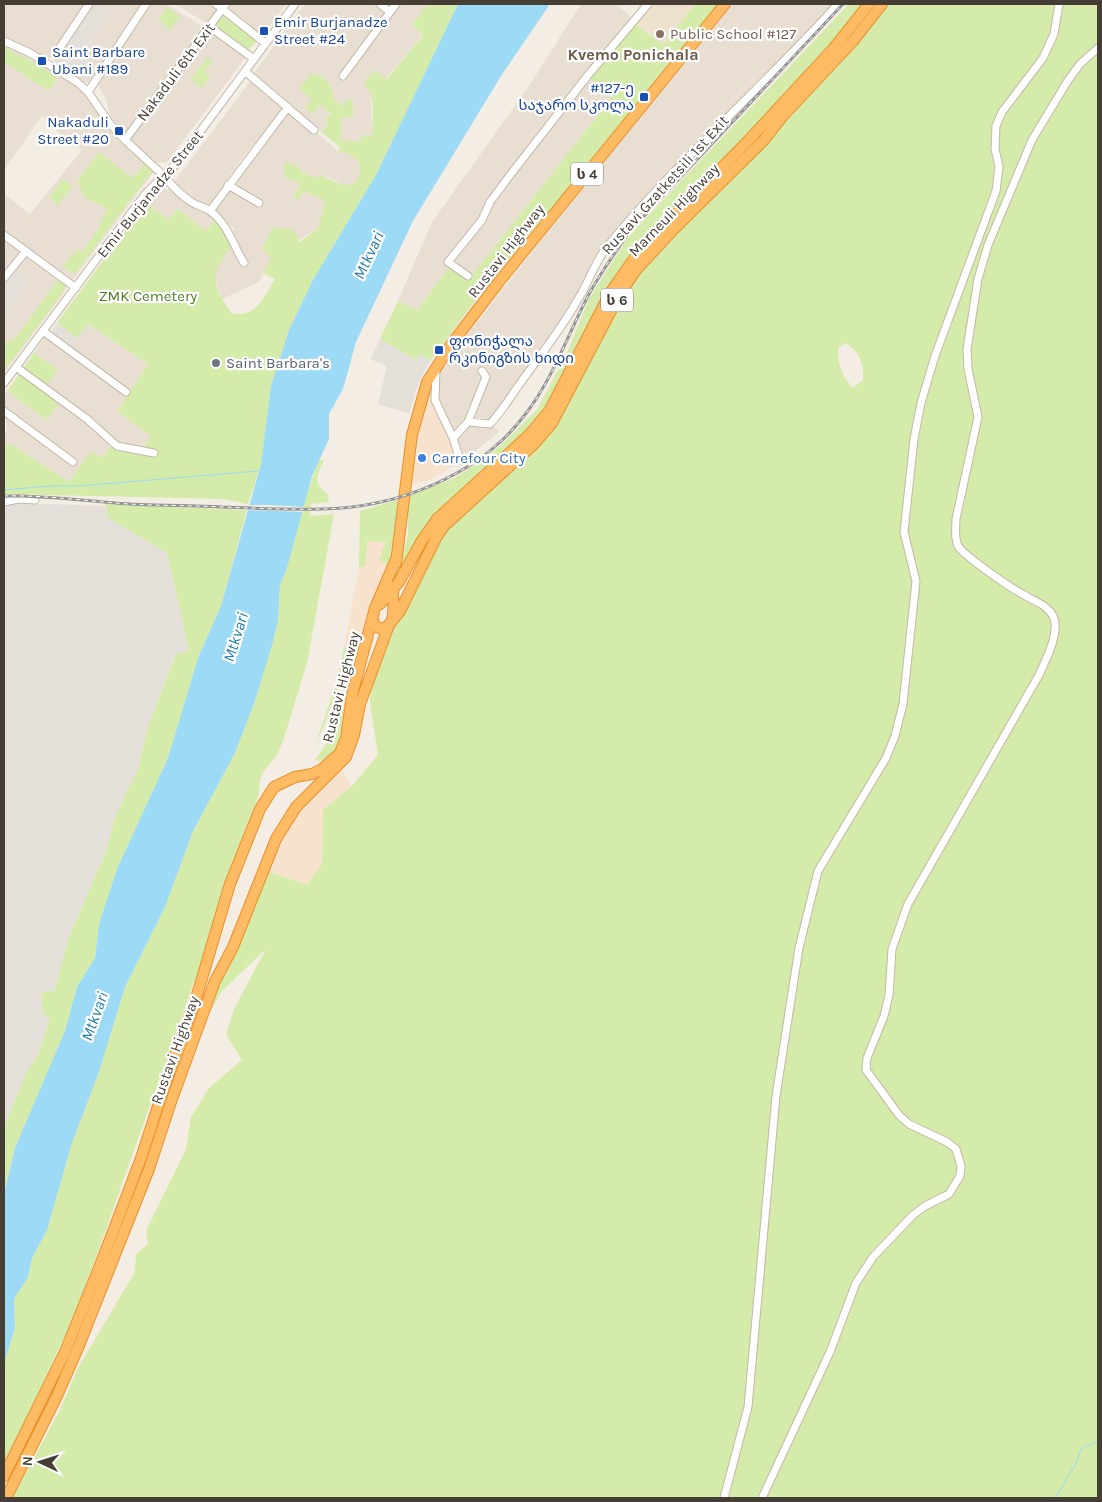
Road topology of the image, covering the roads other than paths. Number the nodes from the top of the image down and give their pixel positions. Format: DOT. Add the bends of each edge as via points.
graph roads {
  1 [pos="89,4"];
  2 [pos="146,4"];
  3 [pos="295,4"];
  4 [pos="380,4"];
  5 [pos="396,4"];
  6 [pos="648,4"];
  7 [pos="725,4"];
  8 [pos="838,4"];
  9 [pos="869,4"];
  10 [pos="882,4"];
  11 [pos="1059,4"];
  12 [pos="221,6"];
  13 [pos="390,12"];
  14 [pos="210,26"];
  15 [pos="4,41"];
  16 [pos="265,43"];
  17 [pos="1098,48"];
  18 [pos="59,49"];
  19 [pos="254,59"];
  20 [pos="246,72"];
  21 [pos="343,76"];
  22 [pos="88,92"];
  23 [pos="288,107"];
  24 [pos="314,130"];
  25 [pos="125,140"];
  26 [pos="164,176"];
  27 [pos="228,185"];
  28 [pos="259,203"];
  29 [pos="210,211"];
  30 [pos="4,235"];
  31 [pos="26,251"];
  32 [pos="244,263"];
  33 [pos="468,276"];
  34 [pos="4,278"];
  35 [pos="76,288"];
  36 [pos="43,331"];
  37 [pos="16,367"];
  38 [pos="436,368"];
  39 [pos="482,372"];
  40 [pos="4,383"];
  41 [pos="126,392"];
  42 [pos="4,411"];
  43 [pos="468,422"];
  44 [pos="454,438"];
  45 [pos="154,453"];
  46 [pos="460,460"];
  47 [pos="73,462"];
  48 [pos="35,500"];
  49 [pos="4,502"];
  50 [pos="397,557"];
  51 [pos="393,591"];
  52 [pos="378,606"];
  53 [pos="373,620"];
  54 [pos="390,621"];
  55 [pos="4,1476"];
  56 [pos="6,1498"];
  57 [pos="724,1498"];
  58 [pos="762,1498"];
  1 -- 18 [label="street"];
  2 -- 22 [label="street"];
  3 -- 16 [label="street, Emir Burjanadze Street"];
  4 -- 13 [label="street"];
  5 -- 13 [label="street"];
  6 -- 33 [label="street" via="514,170 490,202 482,220 448,262"];
  7 -- 38 [label="highway, Rustavi Highway / ს 4" via="498,283"];
  8 -- 43 [label="street, Rustavi Gzatketsili 1st Exit" via="722,122 616,237 595,265 560,330 506,406 490,424"];
  9 -- 51 [label="highway, Marneuli Highway / ს 6" via="834,49 748,142 638,253 610,293 550,410 530,434 437,519 420,542"];
  10 -- 54 [label="highway, Marneuli Highway / ს 6" via="764,140 636,270 552,423 535,444 444,526 400,611"];
  11 -- 57 [label="street" via="1054,34 1043,58 1002,112 996,126 995,148 999,166 996,191 921,403 904,532 916,581 903,704 895,736 886,758 818,871 798,948 776,1096 748,1407"];
  12 -- 14 [label="street, Nakaduli 6th Exit"];
  12 -- 16 [label="street"];
  13 -- 21 [label="street"];
  14 -- 19 [label="street"];
  14 -- 25 [label="street, Nakaduli 6th Exit"];
  15 -- 22 [label="street" via="49,64"];
  16 -- 19 [label="street, Emir Burjanadze Street"];
  17 -- 58 [label="street" via="1080,64 1067,82 1032,140 988,244 978,279 967,349 978,417 955,536 959,548 970,557 1044,606 1054,617 1052,646 1039,675 908,904 892,949 884,1016 867,1058 866,1070 899,1115 956,1149 960,1176 949,1194 913,1215 873,1256 856,1282 823,1370"];
  19 -- 20 [label="street, Emir Burjanadze Street"];
  20 -- 23 [label="street"];
  20 -- 26 [label="street, Emir Burjanadze Street"];
  22 -- 25 [label="street"];
  23 -- 24 [label="street"];
  23 -- 27 [label="street"];
  25 -- 26 [label="street"];
  26 -- 29 [label="street" via="171,186 192,202"];
  26 -- 35 [label="street, Emir Burjanadze Street" via="146,193"];
  27 -- 28 [label="street"];
  27 -- 29 [label="street"];
  29 -- 32 [label="street" via="226,227"];
  30 -- 31 [label="street"];
  31 -- 34 [label="street"];
  31 -- 35 [label="street"];
  35 -- 36 [label="street, Emir Burjanadze Street"];
  36 -- 37 [label="street, Emir Burjanadze Street"];
  36 -- 41 [label="street"];
  37 -- 40 [label="street, Emir Burjanadze Street"];
  37 -- 45 [label="street" via="117,446"];
  38 -- 44 [label="street" via="435,400"];
  38 -- 50 [label="highway, Rustavi Highway / ს 4" via="422,395 412,435"];
  39 -- 43 [label="street" via="486,377"];
  42 -- 47 [label="street"];
  43 -- 44 [label="street"];
  44 -- 46 [label="street"];
  48 -- 49 [label="street"];
  50 -- 51 [label="highway, Rustavi Highway / ს 4"];
  50 -- 52 [label="highway, Rustavi Highway / ს 4"];
  51 -- 52 [label="highway, Marneuli Highway / ს 6"];
  51 -- 54 [label="highway, Rustavi Highway / ს 4"];
  52 -- 53 [label="highway, ს 4"];
  52 -- 54 [label="highway" via="389,605"];
  53 -- 54 [label="highway" via="377,627"];
  53 -- 55 [label="highway, Rustavi Highway" via="340,753 322,769 274,787 260,809 230,884 197,995 99,1268 65,1352"];
  54 -- 56 [label="highway, Rustavi Highway" via="360,704 346,757 296,806 276,839 233,947 215,981 149,1169 82,1339"];
}
